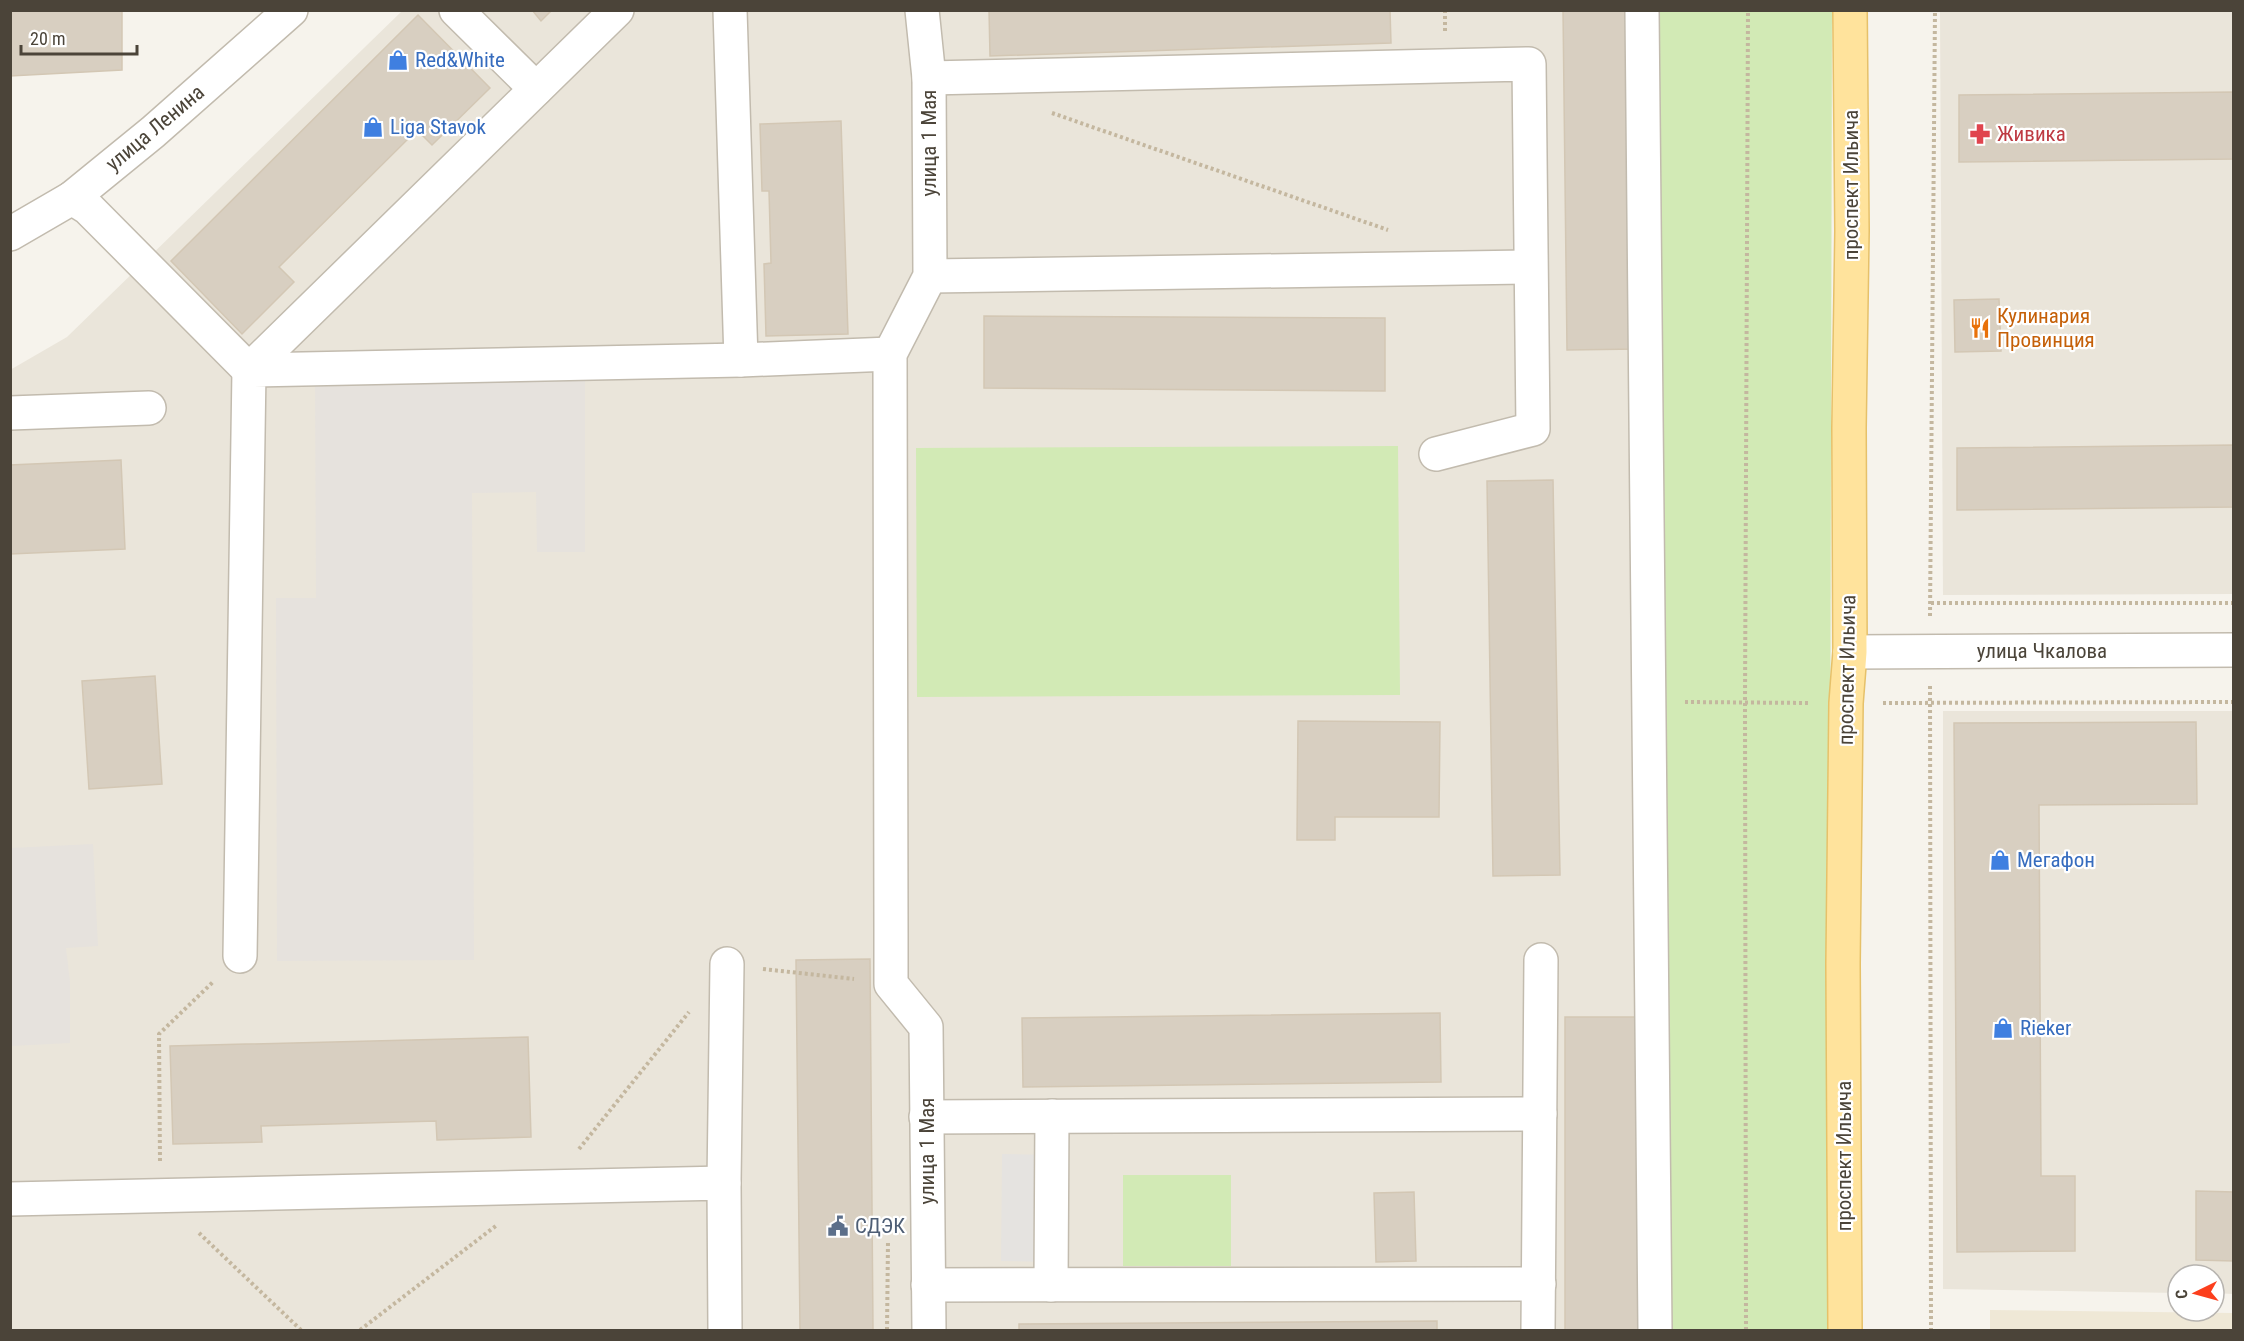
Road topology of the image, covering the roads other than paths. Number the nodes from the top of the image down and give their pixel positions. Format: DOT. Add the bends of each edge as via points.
graph roads {
  1 [pos="291,10"];
  2 [pos="456,10"];
  3 [pos="617,10"];
  4 [pos="730,10"];
  5 [pos="922,10"];
  6 [pos="1642,10"];
  7 [pos="1851,10"];
  8 [pos="929,78"];
  9 [pos="537,89"];
  10 [pos="72,198"];
  11 [pos="10,234"];
  12 [pos="1530,267"];
  13 [pos="930,276"];
  14 [pos="890,354"];
  15 [pos="741,360"];
  16 [pos="249,370"];
  17 [pos="149,408"];
  18 [pos="10,413"];
  19 [pos="1436,454"];
  20 [pos="2234,650"];
  21 [pos="1850,652"];
  22 [pos="240,956"];
  23 [pos="1541,960"];
  24 [pos="727,964"];
  25 [pos="1540,1114"];
  26 [pos="1052,1116"];
  27 [pos="926,1117"];
  28 [pos="724,1183"];
  29 [pos="10,1200"];
  30 [pos="1539,1284"];
  31 [pos="928,1285"];
  32 [pos="1051,1285"];
  33 [pos="725,1330"];
  34 [pos="929,1330"];
  35 [pos="1538,1330"];
  36 [pos="1655,1330"];
  37 [pos="1845,1330"];
  1 -- 10 [label="street, улица Ленина"];
  2 -- 9 [label="street"];
  3 -- 9 [label="street"];
  4 -- 15 [label="street"];
  5 -- 8 [label="street, улица 1 Мая"];
  6 -- 36 [label="street"];
  7 -- 21 [label="main road, проспект Ильича"];
  8 -- 12 [label="street" via="1529,64"];
  8 -- 13 [label="street, улица 1 Мая"];
  9 -- 16 [label="street"];
  10 -- 11 [label="street, улица Ленина"];
  10 -- 16 [label="street" via="88,208"];
  12 -- 13 [label="street"];
  12 -- 19 [label="street" via="1533,429"];
  13 -- 14 [label="street"];
  14 -- 15 [label="street"];
  14 -- 27 [label="street, улица 1 Мая" via="891,984 926,1027"];
  15 -- 16 [label="street"];
  16 -- 22 [label="street"];
  17 -- 18 [label="street"];
  20 -- 21 [label="street, улица Чкалова"];
  21 -- 37 [label="main road, проспект Ильича" via="1843,964"];
  23 -- 25 [label="street"];
  24 -- 28 [label="street"];
  25 -- 26 [label="street"];
  25 -- 30 [label="street"];
  26 -- 27 [label="street"];
  26 -- 32 [label="street"];
  27 -- 31 [label="street, улица 1 Мая"];
  28 -- 29 [label="street"];
  28 -- 33 [label="street"];
  30 -- 32 [label="street"];
  30 -- 35 [label="street"];
  31 -- 32 [label="street"];
  31 -- 34 [label="street, улица 1 Мая"];
}
